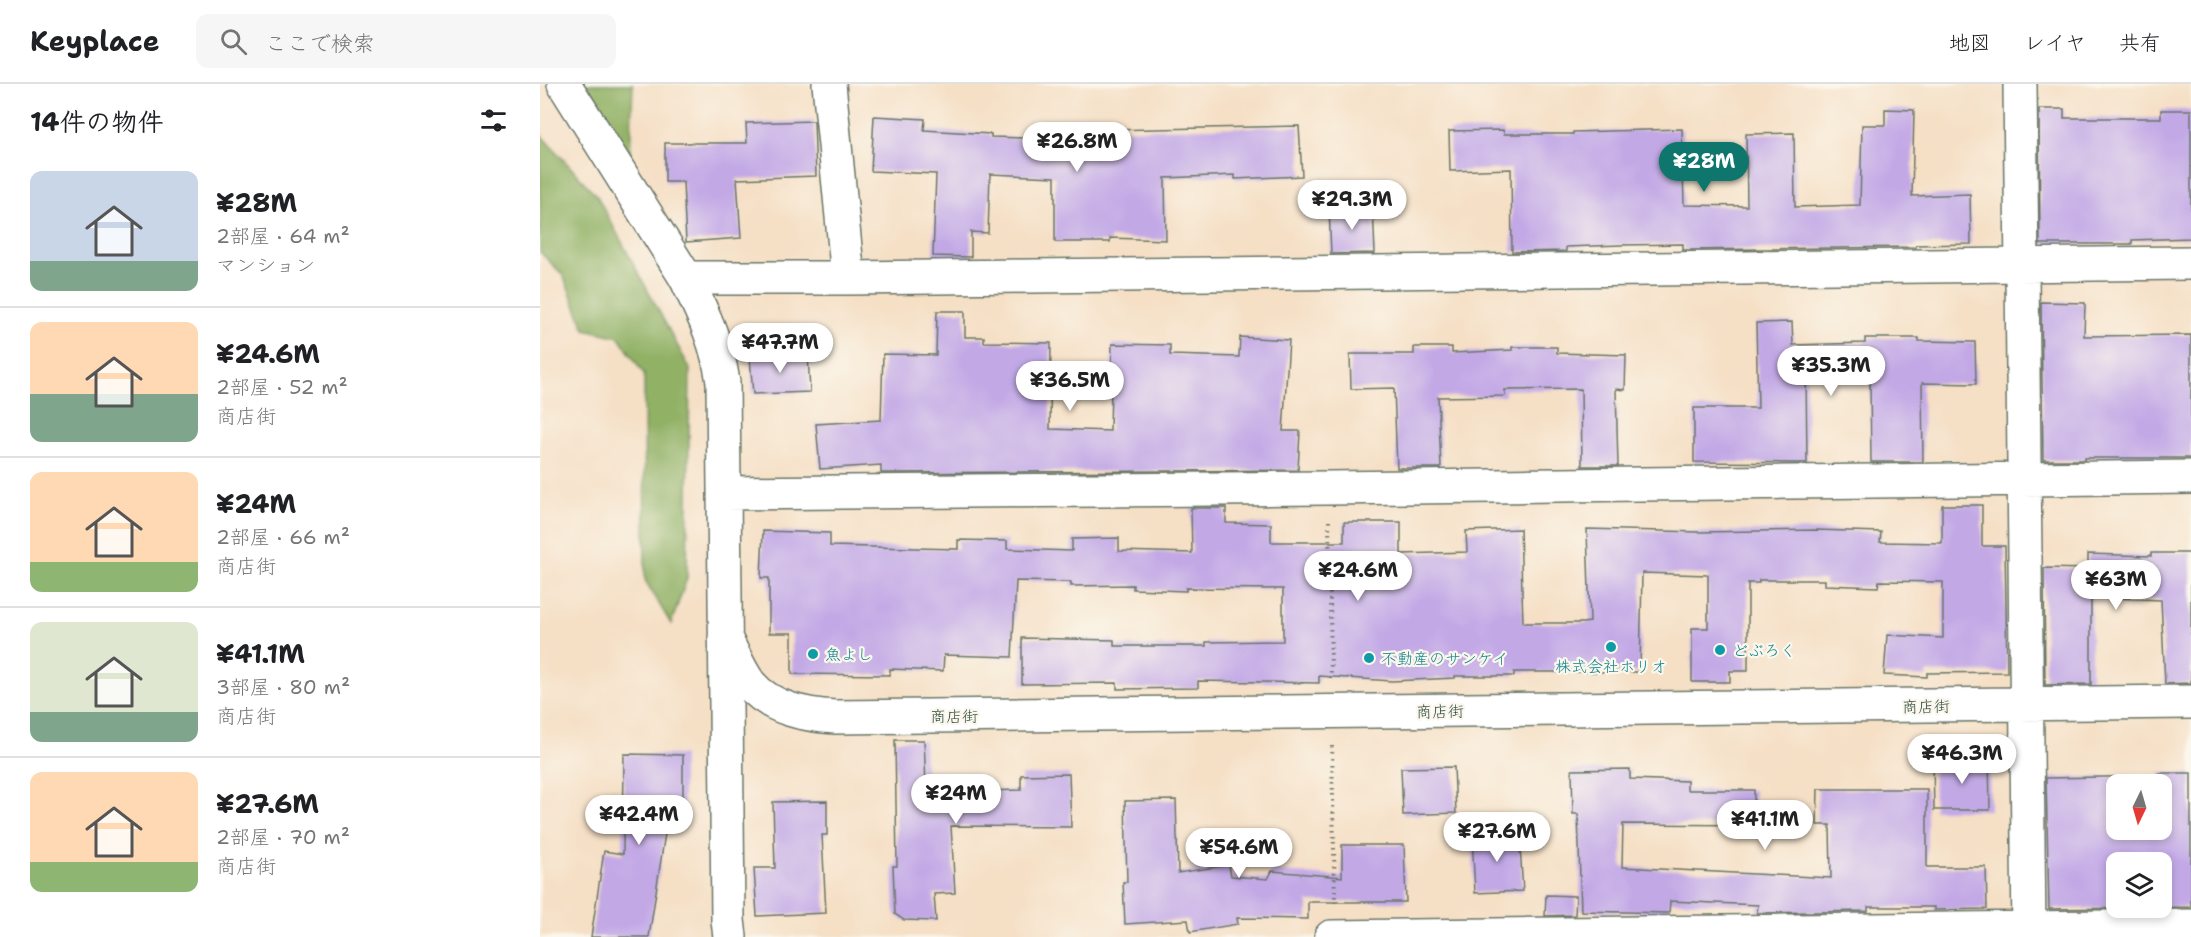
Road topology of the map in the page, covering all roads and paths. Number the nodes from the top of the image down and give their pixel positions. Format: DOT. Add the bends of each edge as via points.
graph roads {
  1 [pos="564,84"];
  2 [pos="829,84"];
  3 [pos="2020,84"];
  4 [pos="2191,263"];
  5 [pos="2023,265"];
  6 [pos="686,278"];
  7 [pos="848,278"];
  8 [pos="2191,477"];
  9 [pos="2024,480"];
  10 [pos="1329,488"];
  11 [pos="724,493"];
  12 [pos="725,638"];
  13 [pos="2191,702"];
  14 [pos="2027,705"];
  15 [pos="1332,713"];
  16 [pos="2191,926"];
  17 [pos="2029,933"];
  18 [pos="730,937"];
  19 [pos="1334,937"];
  1 -- 6 [label="street"];
  2 -- 7 [label="street"];
  3 -- 5 [label="street"];
  4 -- 5 [label="street"];
  5 -- 7 [label="street"];
  5 -- 9 [label="street"];
  6 -- 7 [label="street"];
  6 -- 11 [label="street" via="719,355 723,382"];
  8 -- 9 [label="street"];
  9 -- 10 [label="street"];
  9 -- 14 [label="street"];
  10 -- 11 [label="street"];
  10 -- 15 [label="path"];
  11 -- 12 [label="street"];
  12 -- 15 [label="street, 商店街" via="750,684 771,702 812,716"];
  12 -- 18 [label="street"];
  13 -- 14 [label="street, 商店街"];
  14 -- 15 [label="street, 商店街"];
  14 -- 17 [label="street"];
  15 -- 19 [label="path"];
  16 -- 17 [label="street"];
  17 -- 19 [label="street"];
}
